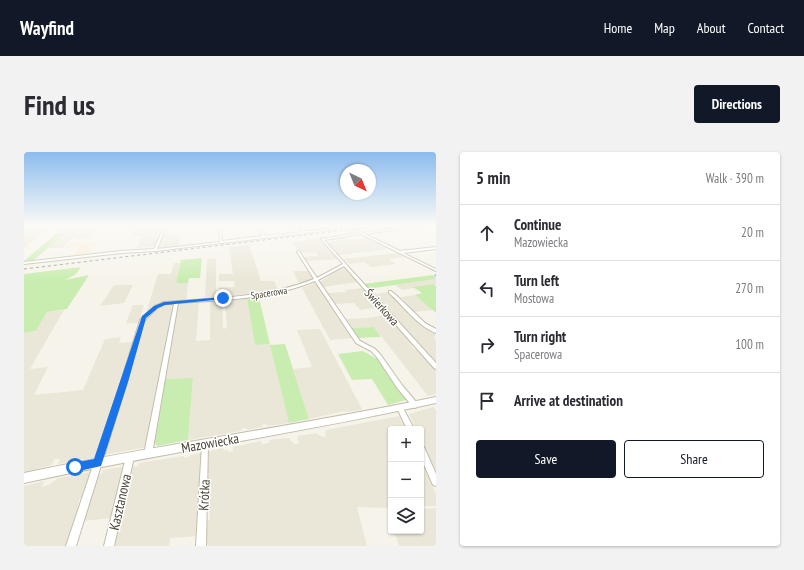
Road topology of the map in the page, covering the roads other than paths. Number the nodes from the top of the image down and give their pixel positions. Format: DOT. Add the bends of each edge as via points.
graph roads {
  1 [pos="158,243"];
  2 [pos="210,243"];
  3 [pos="326,243"];
  4 [pos="382,243"];
  5 [pos="436,248"];
  6 [pos="155,250"];
  7 [pos="298,252"];
  8 [pos="400,252"];
  9 [pos="24,263"];
  10 [pos="344,265"];
  11 [pos="436,270"];
  12 [pos="317,280"];
  13 [pos="390,292"];
  14 [pos="176,302"];
  15 [pos="436,331"];
  16 [pos="436,367"];
  17 [pos="436,400"];
  18 [pos="415,405"];
  19 [pos="398,409"];
  20 [pos="409,426"];
  21 [pos="205,444"];
  22 [pos="148,454"];
  23 [pos="424,456"];
  24 [pos="130,457"];
  25 [pos="98,463"];
  26 [pos="24,478"];
  27 [pos="436,482"];
  28 [pos="71,546"];
  29 [pos="110,546"];
  30 [pos="201,546"];
  1 -- 6 [label="street"];
  2 -- 6 [label="street"];
  3 -- 10 [label="street, Świerkowa"];
  4 -- 8 [label="street"];
  5 -- 8 [label="street"];
  6 -- 9 [label="street"];
  7 -- 12 [label="street"];
  8 -- 11 [label="street"];
  10 -- 12 [label="street, Spacerowa"];
  10 -- 16 [label="street, Świerkowa"];
  12 -- 14 [label="street, Spacerowa" via="267,295"];
  12 -- 18 [label="street" via="358,342 378,355"];
  13 -- 15 [label="street" via="427,327"];
  14 -- 22 [label="street"];
  14 -- 25 [label="street, Spacerowa" via="156,307 142,320"];
  17 -- 18 [label="street, Mazowiecka"];
  18 -- 19 [label="street, Mazowiecka"];
  19 -- 20 [label="street"];
  19 -- 21 [label="street, Mazowiecka"];
  21 -- 22 [label="street, Mazowiecka"];
  21 -- 30 [label="street, Krótka"];
  22 -- 24 [label="street, Mazowiecka"];
  23 -- 27 [label="street"];
  24 -- 25 [label="street, Mazowiecka"];
  24 -- 29 [label="street, Kasztanowa"];
  25 -- 26 [label="street, Mazowiecka"];
  25 -- 28 [label="street"];
}
